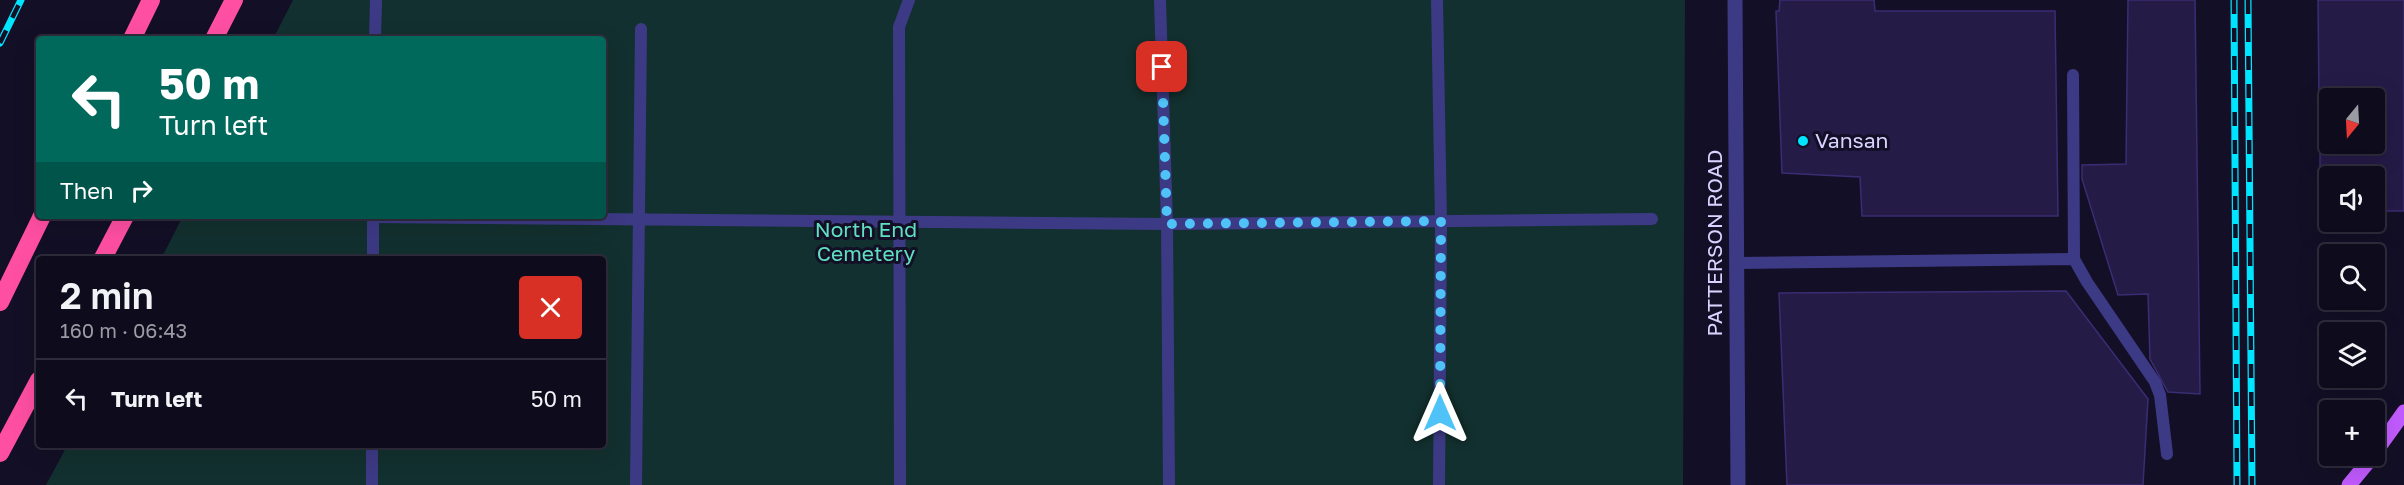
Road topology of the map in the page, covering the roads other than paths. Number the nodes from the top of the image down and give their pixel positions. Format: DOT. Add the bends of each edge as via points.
graph roads {
  1 [pos="151,0"];
  2 [pos="234,0"];
  3 [pos="376,0"];
  4 [pos="909,0"];
  5 [pos="1160,0"];
  6 [pos="1437,0"];
  7 [pos="1735,0"];
  8 [pos="641,29"];
  9 [pos="133,36"];
  10 [pos="216,36"];
  11 [pos="375,36"];
  12 [pos="2073,75"];
  13 [pos="606,218"];
  14 [pos="638,218"];
  15 [pos="41,219"];
  16 [pos="123,219"];
  17 [pos="373,219"];
  18 [pos="1652,219"];
  19 [pos="1441,221"];
  20 [pos="900,223"];
  21 [pos="1167,224"];
  22 [pos="104,256"];
  23 [pos="373,256"];
  24 [pos="2074,259"];
  25 [pos="1737,263"];
  26 [pos="0,302"];
  27 [pos="36,386"];
  28 [pos="2404,412"];
  29 [pos="2385,439"];
  30 [pos="372,448"];
  31 [pos="0,453"];
  32 [pos="2167,454"];
  33 [pos="2365,466"];
  34 [pos="372,485"];
  35 [pos="636,485"];
  36 [pos="900,485"];
  37 [pos="1169,485"];
  38 [pos="1439,485"];
  39 [pos="1738,485"];
  40 [pos="2349,485"];
  1 -- 9 [label="highway"];
  2 -- 10 [label="highway"];
  3 -- 11 [label="lane"];
  4 -- 20 [label="lane" via="899,27"];
  5 -- 21 [label="lane"];
  6 -- 19 [label="lane"];
  7 -- 25 [label="street, PATTERSON ROAD"];
  8 -- 14 [label="lane"];
  12 -- 24 [label="lane"];
  13 -- 14 [label="lane"];
  14 -- 20 [label="lane"];
  14 -- 35 [label="lane"];
  15 -- 26 [label="highway"];
  16 -- 22 [label="highway"];
  17 -- 23 [label="lane"];
  18 -- 19 [label="lane"];
  19 -- 21 [label="lane"];
  19 -- 38 [label="lane"];
  20 -- 21 [label="lane"];
  20 -- 36 [label="lane"];
  21 -- 37 [label="lane"];
  24 -- 25 [label="lane"];
  24 -- 32 [label="lane" via="2155,381"];
  25 -- 39 [label="street, PATTERSON ROAD"];
  27 -- 31 [label="highway"];
  28 -- 29 [label="main road"];
  30 -- 34 [label="lane"];
  33 -- 40 [label="main road"];
}
